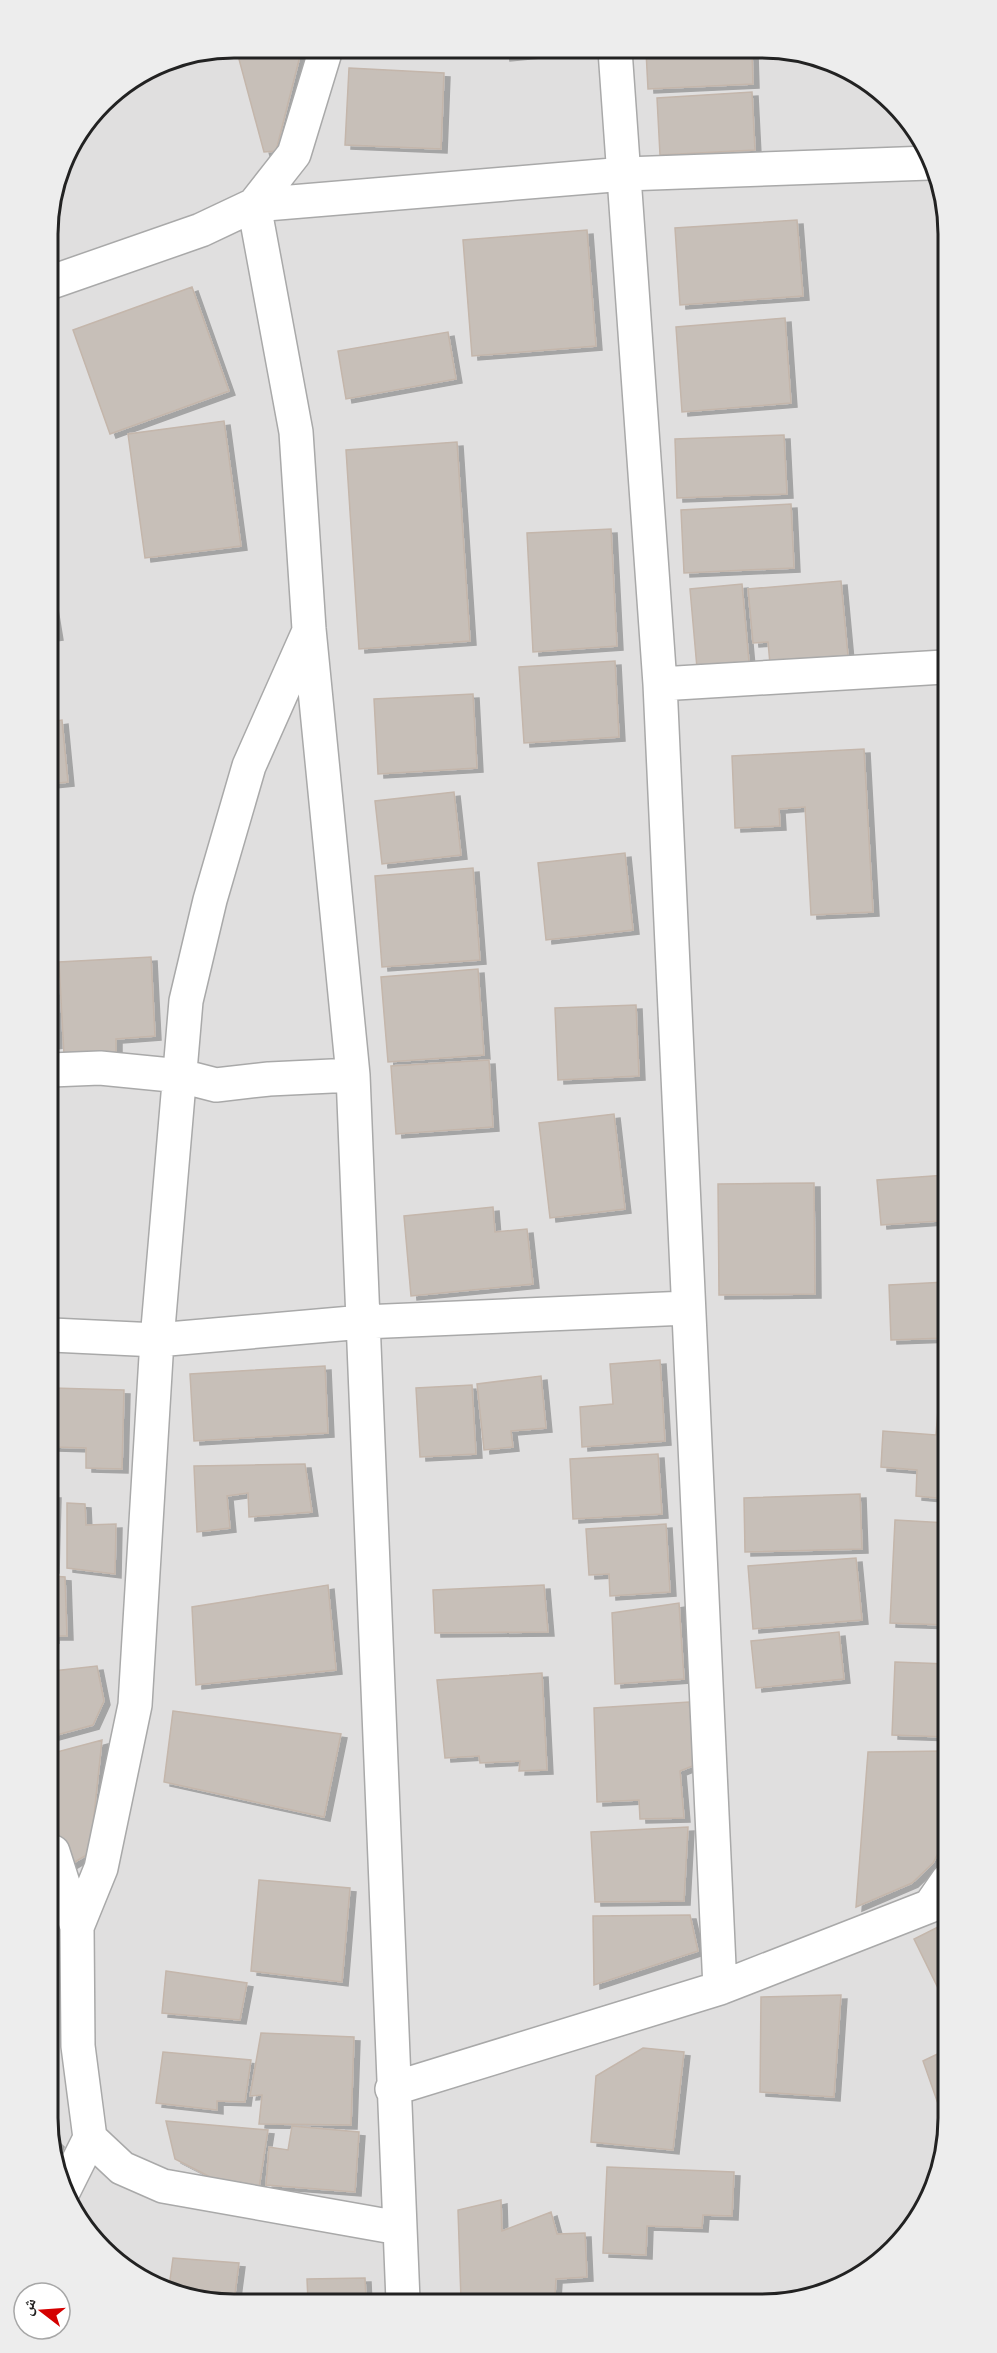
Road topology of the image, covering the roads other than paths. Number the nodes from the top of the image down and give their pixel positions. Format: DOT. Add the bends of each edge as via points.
graph roads {
  1 [pos="323,58"];
  2 [pos="616,58"];
  3 [pos="923,163"];
  4 [pos="625,174"];
  5 [pos="254,205"];
  6 [pos="59,280"];
  7 [pos="309,629"];
  8 [pos="938,667"];
  9 [pos="660,684"];
  10 [pos="59,1070"];
  11 [pos="353,1075"];
  12 [pos="181,1076"];
  13 [pos="687,1308"];
  14 [pos="363,1322"];
  15 [pos="58,1335"];
  16 [pos="157,1340"];
  17 [pos="58,1868"];
  18 [pos="938,1894"];
  19 [pos="77,1927"];
  20 [pos="720,1988"];
  21 [pos="392,2089"];
  22 [pos="90,2138"];
  23 [pos="69,2179"];
  24 [pos="399,2228"];
  25 [pos="403,2294"];
  1 -- 5 [label="street" via="294,154"];
  2 -- 4 [label="street"];
  3 -- 4 [label="street"];
  4 -- 5 [label="street"];
  4 -- 9 [label="street"];
  5 -- 6 [label="street" via="201,230"];
  5 -- 7 [label="street" via="296,432"];
  7 -- 11 [label="street"];
  7 -- 12 [label="street" via="249,766 210,900 186,1001"];
  8 -- 9 [label="street"];
  9 -- 13 [label="street"];
  10 -- 12 [label="street" via="100,1068"];
  11 -- 12 [label="street" via="216,1085"];
  11 -- 14 [label="street"];
  12 -- 16 [label="street"];
  13 -- 14 [label="street"];
  13 -- 20 [label="street"];
  14 -- 16 [label="street"];
  14 -- 21 [label="street"];
  15 -- 16 [label="street"];
  16 -- 19 [label="street" via="135,1705 101,1868"];
  17 -- 19 [label="street"];
  18 -- 20 [label="street" via="930,1905"];
  19 -- 22 [label="street" via="78,2046"];
  20 -- 21 [label="street"];
  21 -- 24 [label="street"];
  22 -- 23 [label="street"];
  22 -- 24 [label="street" via="122,2168 163,2186"];
  24 -- 25 [label="street"];
}
